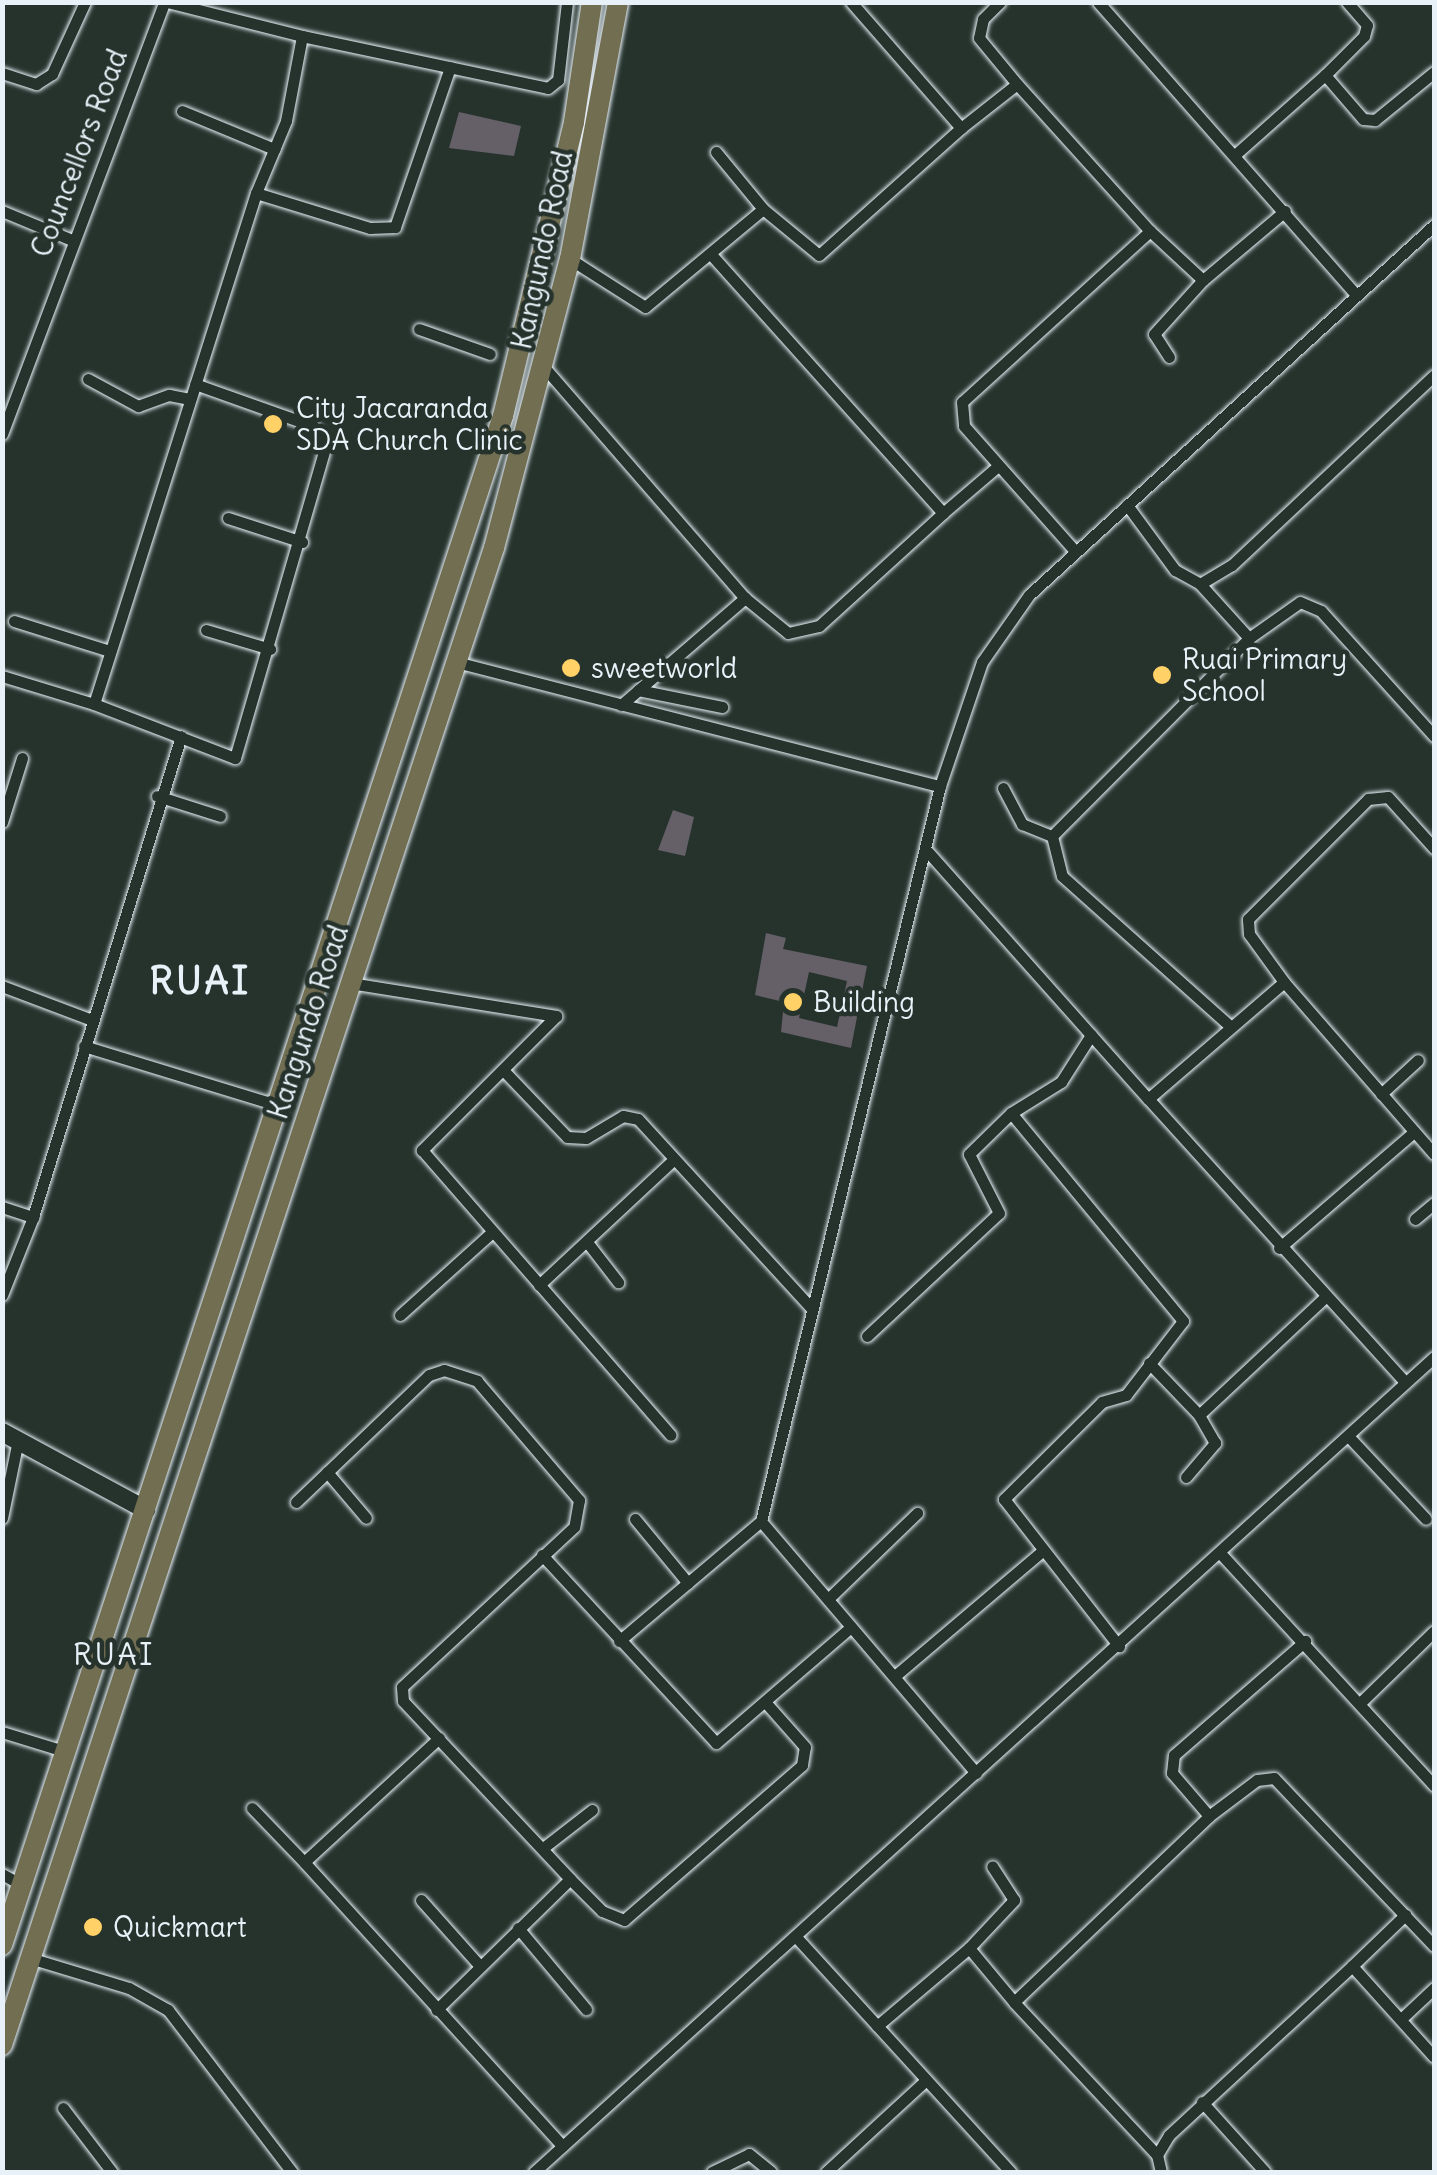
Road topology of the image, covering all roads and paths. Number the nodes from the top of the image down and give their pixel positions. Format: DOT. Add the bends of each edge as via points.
graph roads {
  1 [pos="85,2"];
  2 [pos="166,2"];
  3 [pos="567,2"];
  4 [pos="592,2"];
  5 [pos="618,2"];
  6 [pos="852,2"];
  7 [pos="1000,2"];
  8 [pos="1347,2"];
  9 [pos="1102,4"];
  10 [pos="302,36"];
  11 [pos="585,49"];
  12 [pos="610,54"];
  13 [pos="450,67"];
  14 [pos="1434,72"];
  15 [pos="2,73"];
  16 [pos="1325,76"];
  17 [pos="1017,84"];
  18 [pos="182,111"];
  19 [pos="576,114"];
  20 [pos="599,118"];
  21 [pos="961,128"];
  22 [pos="274,149"];
  23 [pos="716,152"];
  24 [pos="1236,153"];
  25 [pos="256,194"];
  26 [pos="763,209"];
  27 [pos="2,210"];
  28 [pos="1284,211"];
  29 [pos="1434,226"];
  30 [pos="1150,231"];
  31 [pos="72,240"];
  32 [pos="711,254"];
  33 [pos="570,259"];
  34 [pos="1203,280"];
  35 [pos="1356,294"];
  36 [pos="419,329"];
  37 [pos="490,354"];
  38 [pos="1169,357"];
  39 [pos="544,368"];
  40 [pos="1434,375"];
  41 [pos="88,379"];
  42 [pos="195,384"];
  43 [pos="190,399"];
  44 [pos="3,430"];
  45 [pos="998,466"];
  46 [pos="1127,505"];
  47 [pos="943,513"];
  48 [pos="228,518"];
  49 [pos="302,542"];
  50 [pos="1074,550"];
  51 [pos="1200,584"];
  52 [pos="745,598"];
  53 [pos="14,621"];
  54 [pos="206,630"];
  55 [pos="1249,638"];
  56 [pos="270,649"];
  57 [pos="110,651"];
  58 [pos="456,662"];
  59 [pos="2,676"];
  60 [pos="638,690"];
  61 [pos="94,704"];
  62 [pos="621,705"];
  63 [pos="722,708"];
  64 [pos="181,736"];
  65 [pos="1434,736"];
  66 [pos="22,758"];
  67 [pos="940,786"];
  68 [pos="1003,788"];
  69 [pos="158,796"];
  70 [pos="220,816"];
  71 [pos="2,822"];
  72 [pos="1052,836"];
  73 [pos="1434,848"];
  74 [pos="928,852"];
  75 [pos="1284,982"];
  76 [pos="350,983"];
  77 [pos="2,986"];
  78 [pos="92,1020"];
  79 [pos="1230,1026"];
  80 [pos="1090,1035"];
  81 [pos="84,1046"];
  82 [pos="1418,1060"];
  83 [pos="504,1071"];
  84 [pos="1381,1094"];
  85 [pos="1148,1099"];
  86 [pos="267,1102"];
  87 [pos="1011,1113"];
  88 [pos="1414,1132"];
  89 [pos="1434,1154"];
  90 [pos="673,1160"];
  91 [pos="1434,1203"];
  92 [pos="2,1207"];
  93 [pos="33,1217"];
  94 [pos="1416,1219"];
  95 [pos="491,1233"];
  96 [pos="587,1242"];
  97 [pos="1278,1248"];
  98 [pos="618,1282"];
  99 [pos="540,1285"];
  100 [pos="2,1294"];
  101 [pos="1324,1298"];
  102 [pos="810,1307"];
  103 [pos="400,1315"];
  104 [pos="867,1336"];
  105 [pos="1434,1357"];
  106 [pos="1148,1363"];
  107 [pos="1405,1382"];
  108 [pos="1199,1415"];
  109 [pos="672,1435"];
  110 [pos="10,1436"];
  111 [pos="1348,1437"];
  112 [pos="327,1472"];
  113 [pos="1186,1477"];
  114 [pos="296,1502"];
  115 [pos="146,1510"];
  116 [pos="916,1513"];
  117 [pos="2,1518"];
  118 [pos="366,1518"];
  119 [pos="634,1519"];
  120 [pos="1426,1519"];
  121 [pos="762,1521"];
  122 [pos="1042,1552"];
  123 [pos="542,1554"];
  124 [pos="1221,1554"];
  125 [pos="688,1583"];
  126 [pos="828,1599"];
  127 [pos="851,1627"];
  128 [pos="1434,1632"];
  129 [pos="1305,1641"];
  130 [pos="619,1642"];
  131 [pos="1119,1646"];
  132 [pos="896,1675"];
  133 [pos="1360,1703"];
  134 [pos="768,1704"];
  135 [pos="2,1732"];
  136 [pos="439,1738"];
  137 [pos="67,1752"];
  138 [pos="976,1772"];
  139 [pos="1434,1786"];
  140 [pos="252,1808"];
  141 [pos="592,1810"];
  142 [pos="1209,1816"];
  143 [pos="543,1848"];
  144 [pos="304,1862"];
  145 [pos="992,1866"];
  146 [pos="2,1874"];
  147 [pos="570,1879"];
  148 [pos="21,1888"];
  149 [pos="421,1900"];
  150 [pos="50,1902"];
  151 [pos="1405,1914"];
  152 [pos="518,1928"];
  153 [pos="797,1938"];
  154 [pos="2,1945"];
  155 [pos="1434,1946"];
  156 [pos="969,1948"];
  157 [pos="33,1959"];
  158 [pos="479,1964"];
  159 [pos="1352,1966"];
  160 [pos="1434,1988"];
  161 [pos="1014,2002"];
  162 [pos="586,2009"];
  163 [pos="436,2010"];
  164 [pos="1401,2019"];
  165 [pos="877,2026"];
  166 [pos="2,2045"];
  167 [pos="1434,2057"];
  168 [pos="926,2080"];
  169 [pos="1202,2102"];
  170 [pos="63,2108"];
  171 [pos="562,2146"];
  172 [pos="1157,2154"];
  173 [pos="288,2167"];
  174 [pos="112,2172"];
  175 [pos="273,2172"];
  176 [pos="534,2172"];
  177 [pos="712,2172"];
  178 [pos="771,2172"];
  179 [pos="826,2172"];
  180 [pos="1011,2172"];
  181 [pos="1161,2172"];
  182 [pos="1265,2172"];
  1 -- 15 [label="street" via="52,74 36,84"];
  2 -- 10 [label="street"];
  2 -- 31 [label="street, Councellors Road"];
  3 -- 13 [label="street" via="554,86"];
  4 -- 11 [label="highway, Kangundo Road"];
  5 -- 12 [label="highway, Kangundo Road"];
  6 -- 21 [label="street"];
  7 -- 17 [label="street" via="983,19 979,38"];
  8 -- 16 [label="street" via="1367,25 1364,36"];
  9 -- 24 [label="street"];
  10 -- 13 [label="street"];
  10 -- 22 [label="street"];
  11 -- 12 [label="highway"];
  11 -- 19 [label="highway, Kangundo Road"];
  12 -- 20 [label="highway, Kangundo Road"];
  13 -- 25 [label="street" via="395,227 370,228"];
  14 -- 16 [label="street" via="1375,120 1363,119"];
  16 -- 24 [label="street"];
  17 -- 21 [label="street"];
  17 -- 30 [label="street"];
  18 -- 22 [label="street"];
  19 -- 20 [label="highway"];
  19 -- 115 [label="highway, Kangundo Road" via="503,416"];
  20 -- 33 [label="highway, Kangundo Road"];
  21 -- 26 [label="street" via="828,253 809,252"];
  22 -- 25 [label="street"];
  23 -- 26 [label="street"];
  24 -- 28 [label="street"];
  25 -- 42 [label="street"];
  26 -- 32 [label="street"];
  27 -- 31 [label="street"];
  28 -- 34 [label="street"];
  28 -- 35 [label="street"];
  29 -- 35 [label="street"];
  30 -- 34 [label="street"];
  30 -- 45 [label="street" via="962,402 964,426"];
  31 -- 44 [label="street, Councellors Road"];
  32 -- 33 [label="street" via="645,308"];
  32 -- 47 [label="street"];
  33 -- 39 [label="highway, Kangundo Road"];
  34 -- 38 [label="street" via="1157,327 1156,343"];
  35 -- 46 [label="street"];
  36 -- 37 [label="street"];
  39 -- 52 [label="street"];
  39 -- 58 [label="highway, Kangundo Road"];
  40 -- 51 [label="street" via="1218,578"];
  41 -- 43 [label="street" via="138,406 169,394"];
  42 -- 43 [label="street"];
  42 -- 49 [label="street" via="322,433 328,454"];
  43 -- 57 [label="street"];
  45 -- 47 [label="street"];
  45 -- 50 [label="street"];
  46 -- 50 [label="street"];
  46 -- 51 [label="street" via="1175,570"];
  47 -- 52 [label="street" via="810,630 788,633"];
  48 -- 49 [label="street"];
  49 -- 56 [label="street"];
  50 -- 67 [label="street" via="998,633 967,697"];
  51 -- 55 [label="street"];
  52 -- 60 [label="street"];
  53 -- 57 [label="street"];
  54 -- 56 [label="street"];
  55 -- 65 [label="street" via="1292,604 1309,603"];
  55 -- 72 [label="street"];
  56 -- 64 [label="street" via="235,758"];
  57 -- 61 [label="street"];
  58 -- 62 [label="street"];
  58 -- 76 [label="highway, Kangundo Road"];
  59 -- 61 [label="street"];
  60 -- 62 [label="street"];
  60 -- 63 [label="street"];
  61 -- 64 [label="street"];
  62 -- 67 [label="street"];
  64 -- 69 [label="street"];
  66 -- 71 [label="street"];
  67 -- 74 [label="street"];
  68 -- 72 [label="street" via="1022,824"];
  69 -- 70 [label="street"];
  69 -- 78 [label="street"];
  72 -- 79 [label="street" via="1062,876"];
  73 -- 75 [label="street" via="1388,797 1368,799 1248,918 1249,934"];
  74 -- 80 [label="street"];
  74 -- 102 [label="street"];
  75 -- 79 [label="street"];
  75 -- 84 [label="street"];
  76 -- 83 [label="street" via="556,1016"];
  76 -- 150 [label="highway, Kangundo Road"];
  77 -- 78 [label="street"];
  78 -- 81 [label="street"];
  79 -- 85 [label="street"];
  80 -- 85 [label="street"];
  80 -- 87 [label="street" via="1060,1082"];
  81 -- 86 [label="street"];
  81 -- 93 [label="street"];
  82 -- 84 [label="street"];
  83 -- 90 [label="street" via="567,1137 586,1138 629,1115"];
  83 -- 95 [label="street" via="421,1148"];
  84 -- 88 [label="street"];
  85 -- 97 [label="street"];
  87 -- 104 [label="street" via="968,1154 999,1213"];
  87 -- 106 [label="street" via="1176,1305 1183,1322"];
  88 -- 89 [label="street"];
  88 -- 97 [label="street"];
  90 -- 96 [label="street"];
  90 -- 102 [label="street"];
  91 -- 94 [label="street"];
  92 -- 93 [label="street"];
  93 -- 100 [label="street"];
  95 -- 99 [label="street"];
  95 -- 103 [label="street"];
  96 -- 98 [label="street"];
  96 -- 99 [label="street"];
  97 -- 101 [label="street"];
  99 -- 109 [label="street"];
  101 -- 107 [label="street"];
  101 -- 108 [label="street"];
  102 -- 121 [label="street"];
  105 -- 107 [label="street"];
  106 -- 108 [label="street"];
  106 -- 122 [label="street" via="1126,1395 1102,1402 1004,1499"];
  107 -- 111 [label="street"];
  108 -- 113 [label="street" via="1215,1443"];
  110 -- 115 [label="street"];
  110 -- 117 [label="street"];
  111 -- 120 [label="street"];
  111 -- 124 [label="street"];
  112 -- 114 [label="street"];
  112 -- 118 [label="street"];
  112 -- 123 [label="street" via="429,1375 470,1375 579,1500 580,1520"];
  115 -- 137 [label="highway, Kangundo Road"];
  116 -- 126 [label="street"];
  119 -- 125 [label="street"];
  121 -- 125 [label="street"];
  121 -- 126 [label="street"];
  122 -- 131 [label="street"];
  122 -- 132 [label="street"];
  123 -- 130 [label="street"];
  123 -- 136 [label="street" via="402,1687 403,1700"];
  124 -- 129 [label="street"];
  124 -- 131 [label="street"];
  125 -- 130 [label="street"];
  126 -- 127 [label="street"];
  127 -- 132 [label="street"];
  127 -- 134 [label="street"];
  128 -- 133 [label="street"];
  129 -- 133 [label="street"];
  129 -- 142 [label="street" via="1174,1755 1172,1773"];
  130 -- 134 [label="street" via="711,1742 728,1741"];
  131 -- 138 [label="street"];
  132 -- 138 [label="street"];
  133 -- 139 [label="street"];
  134 -- 147 [label="street" via="805,1746 802,1765 624,1920 602,1911"];
  135 -- 137 [label="street"];
  136 -- 143 [label="street"];
  136 -- 144 [label="street"];
  137 -- 148 [label="highway, Kangundo Road"];
  138 -- 153 [label="street"];
  140 -- 144 [label="street"];
  141 -- 143 [label="street"];
  142 -- 151 [label="street" via="1257,1780 1274,1778"];
  142 -- 161 [label="street"];
  143 -- 147 [label="street"];
  144 -- 163 [label="street"];
  145 -- 156 [label="street" via="1014,1900"];
  146 -- 148 [label="street"];
  147 -- 152 [label="street"];
  148 -- 150 [label="highway"];
  148 -- 154 [label="highway, Kangundo Road"];
  149 -- 158 [label="street"];
  150 -- 157 [label="highway, Kangundo Road"];
  151 -- 155 [label="street"];
  151 -- 159 [label="street"];
  152 -- 158 [label="street"];
  152 -- 162 [label="street"];
  153 -- 165 [label="street"];
  153 -- 171 [label="street"];
  156 -- 161 [label="street"];
  156 -- 165 [label="street"];
  157 -- 166 [label="highway, Kangundo Road"];
  157 -- 173 [label="street" via="129,1988 168,2010"];
  158 -- 163 [label="street"];
  159 -- 164 [label="street"];
  159 -- 169 [label="street"];
  160 -- 164 [label="street"];
  161 -- 172 [label="street"];
  163 -- 171 [label="street"];
  164 -- 167 [label="street"];
  165 -- 168 [label="street"];
  168 -- 179 [label="street"];
  168 -- 180 [label="street"];
  169 -- 172 [label="street"];
  169 -- 182 [label="street"];
  170 -- 174 [label="street"];
  171 -- 176 [label="street"];
  172 -- 181 [label="street"];
  173 -- 175 [label="street"];
  177 -- 178 [label="street" via="749,2154"];
}
